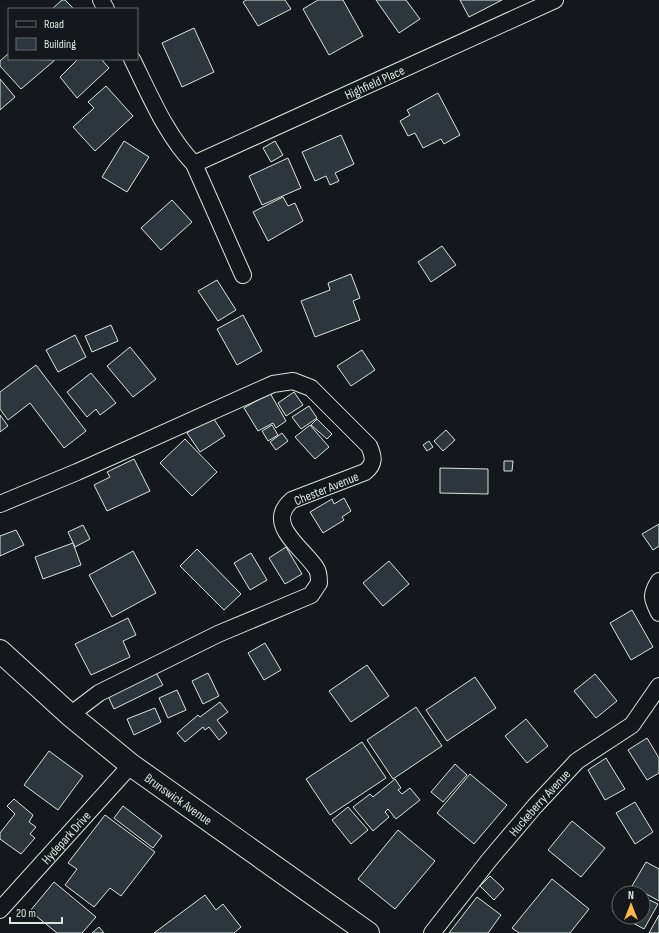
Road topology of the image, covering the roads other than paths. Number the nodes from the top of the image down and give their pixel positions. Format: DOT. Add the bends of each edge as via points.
graph roads {
  1 [pos="552,1"];
  2 [pos="133,60"];
  3 [pos="194,164"];
  4 [pos="243,275"];
  5 [pos="0,504"];
  6 [pos="659,581"];
  7 [pos="659,613"];
  8 [pos="0,651"];
  9 [pos="659,686"];
  10 [pos="70,715"];
  11 [pos="131,765"];
  12 [pos="0,910"];
  13 [pos="368,933"];
  14 [pos="432,933"];
  1 -- 3 [label="street, Highfield Place"];
  2 -- 3 [label="street" via="181,150"];
  3 -- 4 [label="street"];
  5 -- 10 [label="street, Chester Avenue" via="273,384 293,381 311,388 369,446 372,453 372,466 365,472 292,500 283,508 282,527 317,570 319,583 311,594 218,634 99,693"];
  6 -- 7 [label="street" via="653,590 652,600"];
  8 -- 10 [label="main road, Brunswick Avenue"];
  9 -- 14 [label="street, Huckeberry Avenue" via="632,725 577,761 535,806"];
  10 -- 11 [label="main road, Brunswick Avenue"];
  11 -- 12 [label="street, Hydepark Drive"];
  11 -- 13 [label="main road, Brunswick Avenue"];
}
